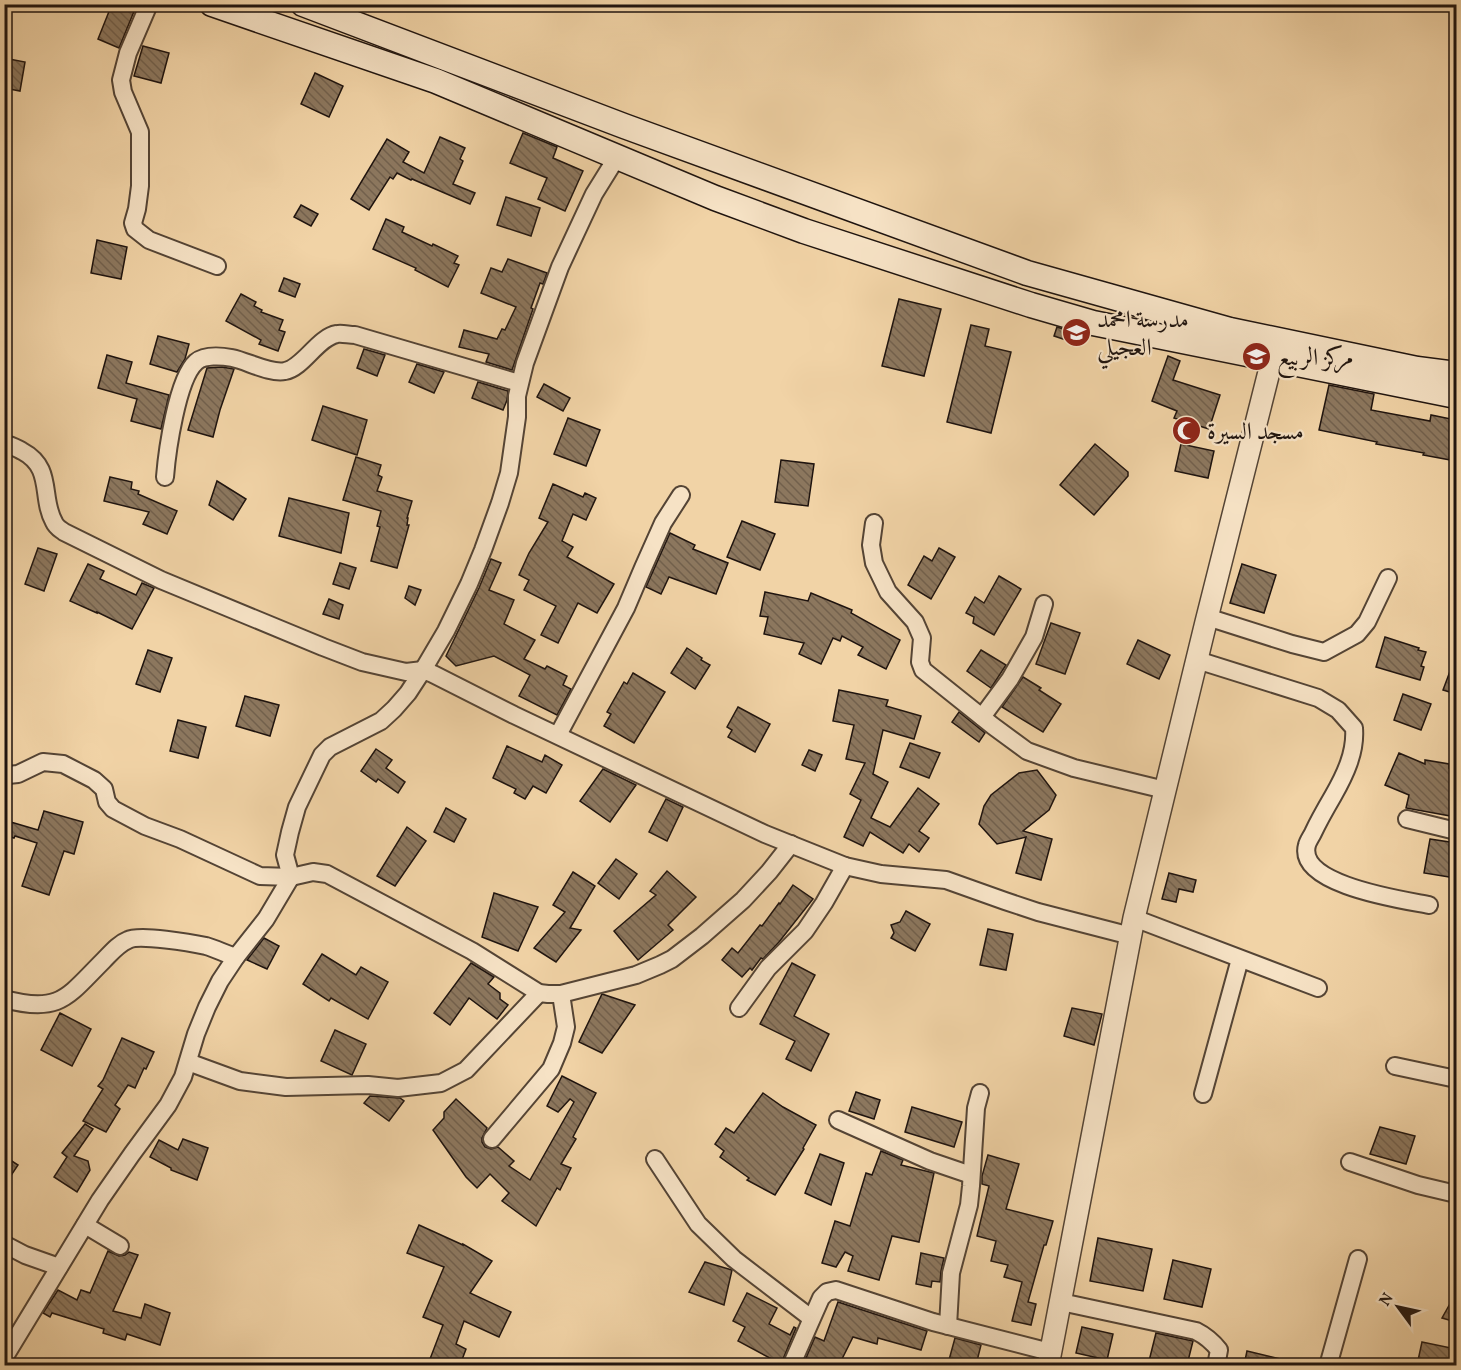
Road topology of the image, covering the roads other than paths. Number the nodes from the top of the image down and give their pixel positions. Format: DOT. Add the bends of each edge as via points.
graph roads {
  1 [pos="149,4"];
  2 [pos="212,4"];
  3 [pos="303,4"];
  4 [pos="617,157"];
  5 [pos="218,266"];
  6 [pos="1275,349"];
  7 [pos="1456,374"];
  8 [pos="519,383"];
  9 [pos="1456,396"];
  10 [pos="4,444"];
  11 [pos="165,477"];
  12 [pos="681,495"];
  13 [pos="874,523"];
  14 [pos="1388,578"];
  15 [pos="1044,604"];
  16 [pos="1207,617"];
  17 [pos="1197,660"];
  18 [pos="423,670"];
  19 [pos="982,717"];
  20 [pos="558,735"];
  21 [pos="4,774"];
  22 [pos="1165,790"];
  23 [pos="1407,819"];
  24 [pos="1456,831"];
  25 [pos="791,844"];
  26 [pos="845,866"];
  27 [pos="291,877"];
  28 [pos="1430,905"];
  29 [pos="1132,927"];
  30 [pos="236,957"];
  31 [pos="1240,959"];
  32 [pos="1318,988"];
  33 [pos="539,993"];
  34 [pos="561,994"];
  35 [pos="4,999"];
  36 [pos="739,1008"];
  37 [pos="188,1062"];
  38 [pos="1395,1066"];
  39 [pos="1456,1079"];
  40 [pos="980,1094"];
  41 [pos="1203,1094"];
  42 [pos="838,1120"];
  43 [pos="492,1139"];
  44 [pos="655,1159"];
  45 [pos="1350,1162"];
  46 [pos="972,1175"];
  47 [pos="1456,1194"];
  48 [pos="85,1225"];
  49 [pos="4,1244"];
  50 [pos="120,1246"];
  51 [pos="1358,1259"];
  52 [pos="59,1267"];
  53 [pos="1061,1302"];
  54 [pos="811,1318"];
  55 [pos="948,1326"];
  56 [pos="4,1358"];
  57 [pos="1049,1359"];
  58 [pos="791,1365"];
  59 [pos="1216,1365"];
  60 [pos="1328,1365"];
  1 -- 5 [label="street" via="121,80 140,132 140,186 133,222 135,229 149,240"];
  2 -- 4 [label="main road" via="436,81"];
  3 -- 6 [label="main road" via="1027,273 1230,330"];
  4 -- 6 [label="main road" via="804,231 1031,305 1093,323"];
  4 -- 8 [label="street" via="594,194 560,267"];
  6 -- 7 [label="main road"];
  6 -- 9 [label="main road"];
  6 -- 16 [label="street"];
  8 -- 11 [label="street" via="355,335 335,334 283,372 231,358 200,359 189,371 182,388 172,424"];
  8 -- 18 [label="street" via="509,473 500,502 469,584"];
  10 -- 18 [label="street" via="30,455 40,467 50,514 64,532 161,579 362,662 406,672"];
  12 -- 20 [label="street" via="663,523 626,608"];
  13 -- 19 [label="street" via="874,563 888,592 915,622 922,638 923,670"];
  14 -- 16 [label="street" via="1357,634 1324,651"];
  15 -- 19 [label="street" via="1034,638"];
  16 -- 17 [label="street"];
  17 -- 22 [label="street"];
  17 -- 28 [label="street" via="1318,698 1338,710 1354,728 1354,749 1341,783 1306,846 1308,858 1323,874 1366,892"];
  18 -- 20 [label="street"];
  18 -- 27 [label="street" via="408,693 381,721 322,755 290,831 285,855"];
  19 -- 22 [label="street" via="1027,751 1074,768"];
  20 -- 25 [label="street"];
  21 -- 27 [label="street" via="18,774 43,762 63,764 94,780 104,789 113,809 145,826 260,876"];
  22 -- 29 [label="street"];
  23 -- 24 [label="street"];
  25 -- 26 [label="street"];
  25 -- 34 [label="street" via="743,900 672,959 636,975"];
  26 -- 29 [label="street" via="946,880 1038,912"];
  26 -- 36 [label="street" via="805,931 768,968"];
  27 -- 30 [label="street" via="266,919"];
  27 -- 33 [label="street" via="313,872 327,874 472,951"];
  29 -- 31 [label="street"];
  29 -- 53 [label="street"];
  30 -- 35 [label="street" via="207,946 129,939 57,1003 40,1005"];
  30 -- 37 [label="street" via="207,1007"];
  31 -- 32 [label="street"];
  31 -- 41 [label="street"];
  33 -- 34 [label="street"];
  33 -- 37 [label="street" via="466,1070 441,1083 398,1088 286,1087 240,1080"];
  34 -- 43 [label="street" via="566,1027 551,1069"];
  37 -- 48 [label="street" via="168,1105"];
  38 -- 39 [label="street"];
  40 -- 46 [label="street"];
  42 -- 46 [label="street"];
  44 -- 54 [label="street" via="698,1224 734,1259"];
  45 -- 47 [label="street"];
  46 -- 55 [label="street" via="969,1205 951,1273"];
  48 -- 50 [label="street"];
  48 -- 52 [label="street"];
  49 -- 52 [label="street"];
  51 -- 60 [label="street"];
  52 -- 56 [label="street"];
  53 -- 57 [label="street"];
  53 -- 59 [label="street" via="1196,1331 1219,1350"];
  54 -- 55 [label="street" via="821,1298 836,1290"];
  54 -- 58 [label="street"];
  55 -- 57 [label="street"];
}
